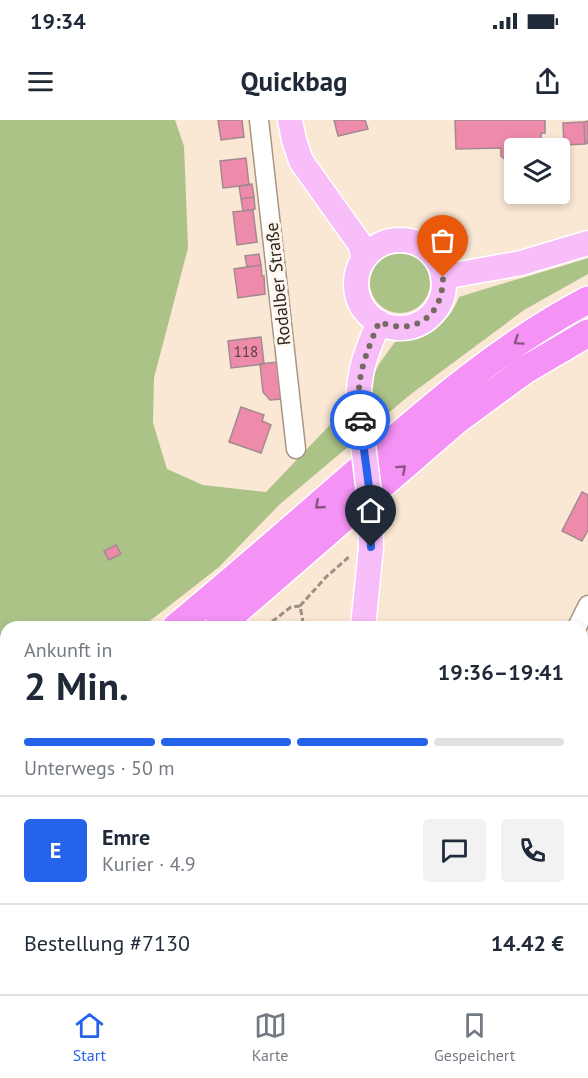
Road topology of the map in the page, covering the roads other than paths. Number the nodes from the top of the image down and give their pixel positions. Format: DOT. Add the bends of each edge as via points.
graph roads {
  1 [pos="259,120"];
  2 [pos="292,120"];
  3 [pos="308,157"];
  4 [pos="388,242"];
  5 [pos="588,243"];
  6 [pos="364,259"];
  7 [pos="443,277"];
  8 [pos="588,300"];
  9 [pos="379,322"];
  10 [pos="588,333"];
  11 [pos="296,448"];
  12 [pos="588,605"];
  13 [pos="183,621"];
  14 [pos="225,621"];
  15 [pos="363,621"];
  16 [pos="580,621"];
  1 -- 11 [label="street, Rodalber Straße"];
  2 -- 3 [label="main road"];
  3 -- 4 [label="main road" via="374,235"];
  3 -- 6 [label="main road" via="360,244"];
  4 -- 6 [label="main road" via="370,251"];
  4 -- 7 [label="main road" via="417,243 439,263"];
  5 -- 7 [label="main road" via="529,261"];
  6 -- 9 [label="main road" via="358,270 357,294 365,310"];
  7 -- 9 [label="main road" via="439,304 431,315 406,328"];
  8 -- 13 [label="highway, one-way" via="530,333 464,380"];
  9 -- 15 [label="main road, bridge" via="359,377 359,411 369,482 361,552"];
  14 -- 10 [label="highway, one-way" via="457,420 525,370"];
  12 -- 16 [label="street"];
}
